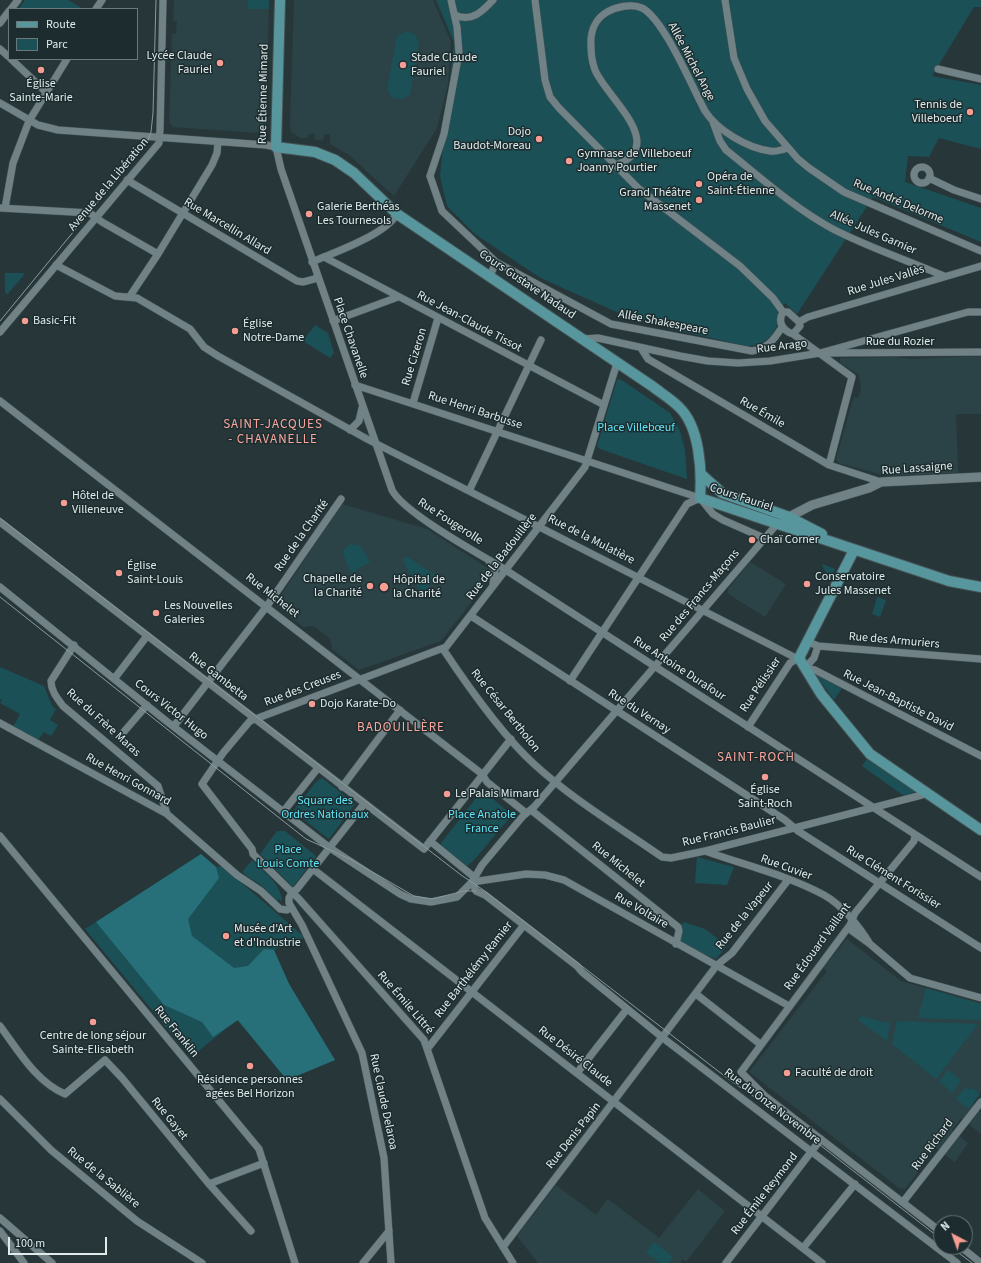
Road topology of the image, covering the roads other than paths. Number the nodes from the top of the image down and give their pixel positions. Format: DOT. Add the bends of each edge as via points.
graph roads {
  1 [pos="18,0"];
  2 [pos="163,0"];
  3 [pos="280,0"];
  4 [pos="451,0"];
  5 [pos="493,0"];
  6 [pos="535,0"];
  7 [pos="725,0"];
  8 [pos="12,8"];
  9 [pos="8,12"];
  10 [pos="455,15"];
  11 [pos="0,23"];
  12 [pos="0,49"];
  13 [pos="8,56"];
  14 [pos="12,60"];
  15 [pos="66,60"];
  16 [pos="938,69"];
  17 [pos="981,79"];
  18 [pos="46,92"];
  19 [pos="0,103"];
  20 [pos="29,121"];
  21 [pos="713,122"];
  22 [pos="160,138"];
  23 [pos="218,142"];
  24 [pos="276,147"];
  25 [pos="788,148"];
  26 [pos="616,165"];
  27 [pos="929,178"];
  28 [pos="127,180"];
  29 [pos="981,199"];
  30 [pos="2,208"];
  31 [pos="183,214"];
  32 [pos="397,214"];
  33 [pos="96,218"];
  34 [pos="981,251"];
  35 [pos="158,254"];
  36 [pos="324,257"];
  37 [pos="312,262"];
  38 [pos="496,262"];
  39 [pos="56,265"];
  40 [pos="981,266"];
  41 [pos="490,276"];
  42 [pos="944,276"];
  43 [pos="318,278"];
  44 [pos="130,296"];
  45 [pos="398,297"];
  46 [pos="783,312"];
  47 [pos="981,312"];
  48 [pos="438,318"];
  49 [pos="333,321"];
  50 [pos="799,322"];
  51 [pos="782,327"];
  52 [pos="0,332"];
  53 [pos="793,334"];
  54 [pos="582,339"];
  55 [pos="542,340"];
  56 [pos="641,348"];
  57 [pos="981,352"];
  58 [pos="820,353"];
  59 [pos="617,363"];
  60 [pos="529,366"];
  61 [pos="354,385"];
  62 [pos="0,401"];
  63 [pos="413,403"];
  64 [pos="361,405"];
  65 [pos="604,405"];
  66 [pos="350,430"];
  67 [pos="498,430"];
  68 [pos="376,443"];
  69 [pos="588,461"];
  70 [pos="829,465"];
  71 [pos="702,475"];
  72 [pos="981,477"];
  73 [pos="881,482"];
  74 [pos="468,491"];
  75 [pos="700,498"];
  76 [pos="341,499"];
  77 [pos="403,504"];
  78 [pos="789,517"];
  79 [pos="0,522"];
  80 [pos="777,524"];
  81 [pos="540,527"];
  82 [pos="764,538"];
  83 [pos="854,550"];
  84 [pos="488,559"];
  85 [pos="506,570"];
  86 [pos="639,577"];
  87 [pos="0,587"];
  88 [pos="981,587"];
  89 [pos="492,588"];
  90 [pos="267,606"];
  91 [pos="703,611"];
  92 [pos="471,616"];
  93 [pos="602,632"];
  94 [pos="147,636"];
  95 [pos="806,641"];
  96 [pos="74,645"];
  97 [pos="818,646"];
  98 [pos="445,648"];
  99 [pos="797,658"];
  100 [pos="981,659"];
  101 [pos="655,666"];
  102 [pos="805,668"];
  103 [pos="114,679"];
  104 [pos="360,679"];
  105 [pos="570,681"];
  106 [pos="206,683"];
  107 [pos="147,705"];
  108 [pos="400,710"];
  109 [pos="617,711"];
  110 [pos="254,719"];
  111 [pos="0,723"];
  112 [pos="174,726"];
  113 [pos="748,727"];
  114 [pos="122,734"];
  115 [pos="511,739"];
  116 [pos="981,756"];
  117 [pos="218,761"];
  118 [pos="318,768"];
  119 [pos="482,774"];
  120 [pos="555,782"];
  121 [pos="342,787"];
  122 [pos="925,790"];
  123 [pos="364,804"];
  124 [pos="873,808"];
  125 [pos="284,812"];
  126 [pos="529,812"];
  127 [pos="167,814"];
  128 [pos="794,828"];
  129 [pos="981,830"];
  130 [pos="915,835"];
  131 [pos="0,836"];
  132 [pos="430,840"];
  133 [pos="330,848"];
  134 [pos="705,851"];
  135 [pos="313,869"];
  136 [pos="981,877"];
  137 [pos="473,879"];
  138 [pos="788,880"];
  139 [pos="880,883"];
  140 [pos="292,892"];
  141 [pos="291,907"];
  142 [pos="851,922"];
  143 [pos="524,925"];
  144 [pos="676,944"];
  145 [pos="981,948"];
  146 [pos="717,965"];
  147 [pos="472,991"];
  148 [pos="696,994"];
  149 [pos="981,998"];
  150 [pos="789,1006"];
  151 [pos="627,1009"];
  152 [pos="0,1026"];
  153 [pos="663,1038"];
  154 [pos="760,1044"];
  155 [pos="428,1048"];
  156 [pos="576,1073"];
  157 [pos="742,1074"];
  158 [pos="0,1099"];
  159 [pos="614,1102"];
  160 [pos="980,1105"];
  161 [pos="821,1139"];
  162 [pos="812,1151"];
  163 [pos="264,1163"];
  164 [pos="209,1184"];
  165 [pos="855,1184"];
  166 [pos="903,1202"];
  167 [pos="761,1216"];
  168 [pos="0,1218"];
  169 [pos="933,1226"];
  170 [pos="0,1231"];
  171 [pos="251,1231"];
  172 [pos="389,1231"];
  173 [pos="503,1247"];
  174 [pos="803,1248"];
  175 [pos="971,1255"];
  176 [pos="24,1263"];
  177 [pos="52,1263"];
  178 [pos="202,1263"];
  179 [pos="295,1263"];
  180 [pos="363,1263"];
  181 [pos="391,1263"];
  182 [pos="513,1263"];
  183 [pos="726,1263"];
  184 [pos="822,1263"];
  185 [pos="957,1263"];
  186 [pos="981,1263"];
  1 -- 8 [label="street"];
  2 -- 22 [label="street, Avenue de la Libération"];
  3 -- 24 [label="main road, Rue Étienne Mimard"];
  4 -- 10 [label="street, Allée Shakespeare"];
  5 -- 10 [label="street" via="480,13 473,16 464,18"];
  6 -- 26 [label="street" via="545,80 550,97"];
  7 -- 25 [label="street, Rue André Delorme" via="734,58 747,89 765,121"];
  9 -- 11 [label="street"];
  10 -- 38 [label="street, Allée Shakespeare" via="459,53 444,134 430,176 442,211"];
  12 -- 13 [label="street"];
  14 -- 18 [label="street"];
  15 -- 18 [label="street"];
  16 -- 17 [label="street"];
  18 -- 20 [label="street"];
  19 -- 20 [label="street"];
  20 -- 22 [label="street" via="58,130"];
  20 -- 30 [label="street" via="13,163"];
  21 -- 25 [label="street, Allée Michel Ange" via="754,147 770,152"];
  21 -- 26 [label="street, Allée Michel Ange" via="662,28 652,15 635,6 611,10 597,20 592,30 591,58 599,77 630,121 638,140 632,156"];
  21 -- 42 [label="street, Allée Jules Garnier" via="726,150 818,220 852,238"];
  22 -- 23 [label="street"];
  22 -- 28 [label="street, Avenue de la Libération"];
  23 -- 24 [label="street"];
  23 -- 31 [label="street" via="215,158"];
  24 -- 32 [label="main road, Cours Gustave Nadaud" via="315,152 331,158 354,173"];
  24 -- 37 [label="street, Rue Étienne Mimard"];
  25 -- 34 [label="street, Rue André Delorme" via="809,168 844,192"];
  26 -- 46 [label="street" via="638,188 740,266"];
  27 -- 29 [label="street"];
  28 -- 31 [label="street, Rue Marcellin Allard"];
  28 -- 33 [label="street, Avenue de la Libération"];
  30 -- 33 [label="street" via="90,213"];
  31 -- 35 [label="street"];
  31 -- 43 [label="street, Rue Marcellin Allard" via="296,281"];
  32 -- 36 [label="street" via="393,221 384,227"];
  32 -- 41 [label="main road, Cours Gustave Nadaud"];
  33 -- 35 [label="street"];
  33 -- 39 [label="street, Avenue de la Libération"];
  35 -- 44 [label="street"];
  36 -- 37 [label="street"];
  36 -- 45 [label="street, Rue Jean-Claude Tissot"];
  37 -- 43 [label="street, Rue Étienne Mimard"];
  38 -- 41 [label="street"];
  38 -- 51 [label="street, Allée Shakespeare" via="611,324 752,351 772,343"];
  39 -- 44 [label="street" via="115,296"];
  39 -- 52 [label="street, Avenue de la Libération"];
  40 -- 42 [label="street, Rue Jules Vallès"];
  41 -- 54 [label="main road, Cours Gustave Nadaud"];
  42 -- 50 [label="street, Rue Jules Vallès" via="808,316"];
  43 -- 49 [label="street, Place Chavanelle"];
  44 -- 66 [label="street" via="186,327 204,347"];
  45 -- 48 [label="street, Rue Jean-Claude Tissot"];
  45 -- 49 [label="street"];
  46 -- 50 [label="street" via="788,312"];
  46 -- 51 [label="street" via="780,322"];
  47 -- 58 [label="street, Rue Arago" via="968,312"];
  48 -- 60 [label="street, Rue Jean-Claude Tissot"];
  48 -- 63 [label="street, Rue Cizeron"];
  49 -- 61 [label="street, Place Chavanelle"];
  50 -- 53 [label="street" via="800,326"];
  51 -- 53 [label="street"];
  53 -- 58 [label="street"];
  54 -- 56 [label="street, Rue Arago" via="598,338"];
  54 -- 59 [label="main road, Cours Gustave Nadaud"];
  55 -- 60 [label="street"];
  56 -- 58 [label="street, Rue Arago" via="738,363"];
  56 -- 70 [label="street, Rue Émile" via="648,359"];
  57 -- 58 [label="street, Rue du Rozier"];
  58 -- 70 [label="street" via="852,377"];
  59 -- 65 [label="street"];
  59 -- 71 [label="main road, Cours Gustave Nadaud" via="652,386 679,407 686,416 693,430"];
  60 -- 65 [label="street, Rue Jean-Claude Tissot"];
  60 -- 67 [label="street"];
  61 -- 63 [label="street, Rue Henri Barbusse"];
  61 -- 64 [label="street, Place Chavanelle"];
  62 -- 90 [label="street, Rue Michelet"];
  63 -- 67 [label="street, Rue Henri Barbusse"];
  64 -- 66 [label="street" via="361,417"];
  64 -- 68 [label="street, Place Chavanelle"];
  65 -- 69 [label="street"];
  66 -- 68 [label="street"];
  67 -- 69 [label="street, Rue Henri Barbusse"];
  67 -- 74 [label="street"];
  68 -- 74 [label="street, Rue de la Mulatière"];
  68 -- 77 [label="street, Place Chavanelle" via="392,490"];
  69 -- 75 [label="street"];
  69 -- 81 [label="street, Rue de la Badouillère"];
  70 -- 73 [label="street, Rue Émile"];
  71 -- 75 [label="main road, Cours Gustave Nadaud"];
  71 -- 78 [label="main road, Cours Fauriel" via="722,493"];
  72 -- 73 [label="street, Rue Lassaigne"];
  73 -- 78 [label="street, Rue Lassaigne" via="812,505"];
  74 -- 81 [label="street, Rue de la Mulatière"];
  75 -- 80 [label="main road, Cours Fauriel"];
  75 -- 82 [label="street, Cours Fauriel" via="713,514"];
  75 -- 86 [label="street" via="687,504"];
  76 -- 90 [label="street, Rue de la Charité"];
  77 -- 84 [label="street, Rue Fougerolle"];
  78 -- 80 [label="street, Cours Fauriel"];
  78 -- 83 [label="main road, Cours Fauriel"];
  79 -- 94 [label="street, Rue Gambetta"];
  80 -- 82 [label="street, Rue des Francs-Maçons"];
  80 -- 83 [label="main road, Cours Fauriel"];
  81 -- 85 [label="street, Rue de la Badouillère"];
  81 -- 86 [label="street, Rue de la Mulatière"];
  82 -- 91 [label="street, Rue des Francs-Maçons"];
  83 -- 88 [label="main road, Cours Fauriel"];
  83 -- 95 [label="main road"];
  84 -- 85 [label="street, Rue Fougerolle"];
  84 -- 89 [label="street" via="495,570"];
  85 -- 89 [label="street, Rue de la Badouillère"];
  85 -- 93 [label="street, Rue Antoine Durafour"];
  86 -- 91 [label="street, Rue de la Mulatière"];
  86 -- 93 [label="street"];
  87 -- 96 [label="street, Cours Victor Hugo"];
  89 -- 92 [label="street, Rue de la Badouillère"];
  90 -- 104 [label="street, Rue Michelet"];
  90 -- 106 [label="street, Rue de la Charité"];
  91 -- 99 [label="street, Rue de la Mulatière"];
  91 -- 101 [label="street, Rue des Francs-Maçons"];
  92 -- 98 [label="street, Rue de la Badouillère"];
  92 -- 105 [label="street, Rue du Vernay"];
  93 -- 101 [label="street, Rue Antoine Durafour"];
  93 -- 105 [label="street"];
  94 -- 103 [label="street"];
  94 -- 106 [label="street, Rue Gambetta"];
  95 -- 97 [label="street, Rue des Armuriers"];
  95 -- 99 [label="main road"];
  96 -- 103 [label="street, Cours Victor Hugo"];
  96 -- 127 [label="street, Rue du Frère Maras" via="51,681 55,695 63,706 158,786"];
  97 -- 100 [label="street, Rue des Armuriers"];
  97 -- 102 [label="street" via="814,658"];
  98 -- 104 [label="street, Rue des Creuses"];
  98 -- 115 [label="street, Rue César Bertholon"];
  99 -- 102 [label="main road"];
  99 -- 113 [label="street, Rue Pélissier" via="790,663"];
  101 -- 109 [label="street, Rue des Francs-Maçons"];
  101 -- 113 [label="street, Rue Antoine Durafour"];
  102 -- 116 [label="street, Rue Jean-Baptiste David" via="815,670"];
  102 -- 122 [label="main road" via="821,694 870,754"];
  103 -- 107 [label="street, Cours Victor Hugo"];
  104 -- 108 [label="street, Rue Michelet"];
  104 -- 110 [label="street, Rue des Creuses"];
  105 -- 109 [label="street, Rue du Vernay"];
  106 -- 110 [label="street, Rue Gambetta"];
  106 -- 112 [label="street, Rue de la Charité"];
  107 -- 112 [label="street, Cours Victor Hugo"];
  107 -- 114 [label="street"];
  108 -- 119 [label="street, Rue Michelet"];
  108 -- 121 [label="street"];
  109 -- 120 [label="street, Rue des Francs-Maçons"];
  109 -- 128 [label="street, Rue du Vernay"];
  110 -- 117 [label="street" via="245,725"];
  110 -- 118 [label="street, Rue Gambetta"];
  111 -- 127 [label="street, Rue Henri Gonnard"];
  112 -- 117 [label="street, Cours Victor Hugo"];
  113 -- 124 [label="street, Rue Antoine Durafour"];
  115 -- 119 [label="street"];
  115 -- 120 [label="street, Rue César Bertholon" via="532,763"];
  117 -- 125 [label="street, Cours Victor Hugo"];
  117 -- 140 [label="street" via="203,781 203,789 254,854"];
  118 -- 121 [label="street, Rue Gambetta"];
  118 -- 125 [label="street"];
  119 -- 126 [label="street, Rue Michelet" via="487,782"];
  119 -- 132 [label="street"];
  120 -- 126 [label="street, Rue des Francs-Maçons"];
  120 -- 134 [label="street, Rue Francis Baulier" via="662,857 671,858"];
  121 -- 123 [label="street, Rue Gambetta"];
  122 -- 124 [label="street, Rue Francis Baulier" via="922,795"];
  122 -- 129 [label="main road"];
  123 -- 132 [label="street, Rue Gambetta" via="424,849"];
  123 -- 133 [label="street"];
  124 -- 128 [label="street, Rue Francis Baulier"];
  124 -- 130 [label="street, Rue Antoine Durafour"];
  125 -- 133 [label="street, Cours Victor Hugo"];
  126 -- 137 [label="street" via="482,865"];
  126 -- 144 [label="street, Rue Michelet" via="678,927"];
  127 -- 141 [label="street, Rue Henri Gonnard" via="280,909 287,910"];
  128 -- 134 [label="street, Rue Francis Baulier"];
  128 -- 139 [label="street, Rue Clément Forissier"];
  130 -- 136 [label="street, Rue Antoine Durafour"];
  130 -- 139 [label="street, Rue Édouard Vaillant" via="914,841"];
  131 -- 163 [label="street, Rue Franklin" via="259,1149"];
  132 -- 137 [label="street"];
  133 -- 135 [label="street"];
  133 -- 137 [label="street, Cours Victor Hugo" via="411,899 432,902 457,897"];
  134 -- 138 [label="street, Rue Cuvier"];
  135 -- 140 [label="street" via="297,890"];
  135 -- 147 [label="street, Rue Désiré Claude"];
  137 -- 143 [label="street, Rue du Onze Novembre" via="476,891"];
  137 -- 144 [label="street, Rue Voltaire" via="526,874 564,880"];
  138 -- 142 [label="street, Rue Cuvier" via="825,896"];
  138 -- 146 [label="street, Rue de la Vapeur" via="732,953"];
  139 -- 142 [label="street, Rue Édouard Vaillant" via="855,913"];
  139 -- 145 [label="street, Rue Clément Forissier"];
  140 -- 141 [label="street" via="289,898"];
  140 -- 155 [label="street, Rue Émile Littré" via="424,1040"];
  141 -- 172 [label="street, Rue Claude Delaroa" via="302,925 362,1053 384,1158"];
  142 -- 149 [label="street, Rue Cuvier" via="870,944 910,978"];
  142 -- 150 [label="street, Rue Édouard Vaillant"];
  143 -- 147 [label="street, Rue Barthélémy Ramier"];
  143 -- 151 [label="street, Rue du Onze Novembre"];
  144 -- 146 [label="street, Rue Voltaire"];
  146 -- 148 [label="street, Rue de la Vapeur"];
  146 -- 150 [label="street, Rue Voltaire"];
  147 -- 155 [label="street, Rue Barthélémy Ramier"];
  147 -- 156 [label="street, Rue Désiré Claude"];
  148 -- 153 [label="street, Rue Denis Papin"];
  148 -- 154 [label="street"];
  150 -- 154 [label="street, Rue Édouard Vaillant"];
  151 -- 153 [label="street, Rue du Onze Novembre"];
  151 -- 156 [label="street"];
  152 -- 164 [label="street, Rue Gayet" via="39,1077 65,1094 105,1060"];
  153 -- 159 [label="street, Rue Denis Papin"];
  153 -- 162 [label="street, Rue du Onze Novembre"];
  154 -- 157 [label="street, Rue Édouard Vaillant" via="742,1069"];
  155 -- 173 [label="street, Rue Émile Littré" via="485,1218"];
  156 -- 159 [label="street, Rue Désiré Claude"];
  157 -- 161 [label="street, Rue du Onze Novembre" via="765,1096"];
  158 -- 178 [label="street, Rue de la Sablière" via="52,1150 137,1221"];
  159 -- 167 [label="street, Rue Désiré Claude"];
  159 -- 173 [label="street, Rue Denis Papin"];
  160 -- 166 [label="street, Rue Richard"];
  161 -- 162 [label="street, Rue Émile Reymond"];
  161 -- 166 [label="street, Rue du Onze Novembre"];
  162 -- 165 [label="street, Rue du Onze Novembre"];
  162 -- 167 [label="street, Rue Émile Reymond"];
  163 -- 164 [label="street"];
  163 -- 179 [label="street, Rue Franklin"];
  164 -- 171 [label="street, Rue Gayet"];
  165 -- 174 [label="street"];
  165 -- 185 [label="street, Rue du Onze Novembre"];
  166 -- 169 [label="street, Rue du Onze Novembre"];
  167 -- 174 [label="street, Rue Désiré Claude"];
  167 -- 183 [label="street, Rue Émile Reymond"];
  168 -- 177 [label="street"];
  170 -- 176 [label="street"];
  172 -- 180 [label="street"];
  172 -- 181 [label="street, Rue Claude Delaroa"];
  173 -- 182 [label="street, Rue Émile Littré"];
  174 -- 184 [label="street, Rue Désiré Claude"];
  175 -- 186 [label="street"];
}
